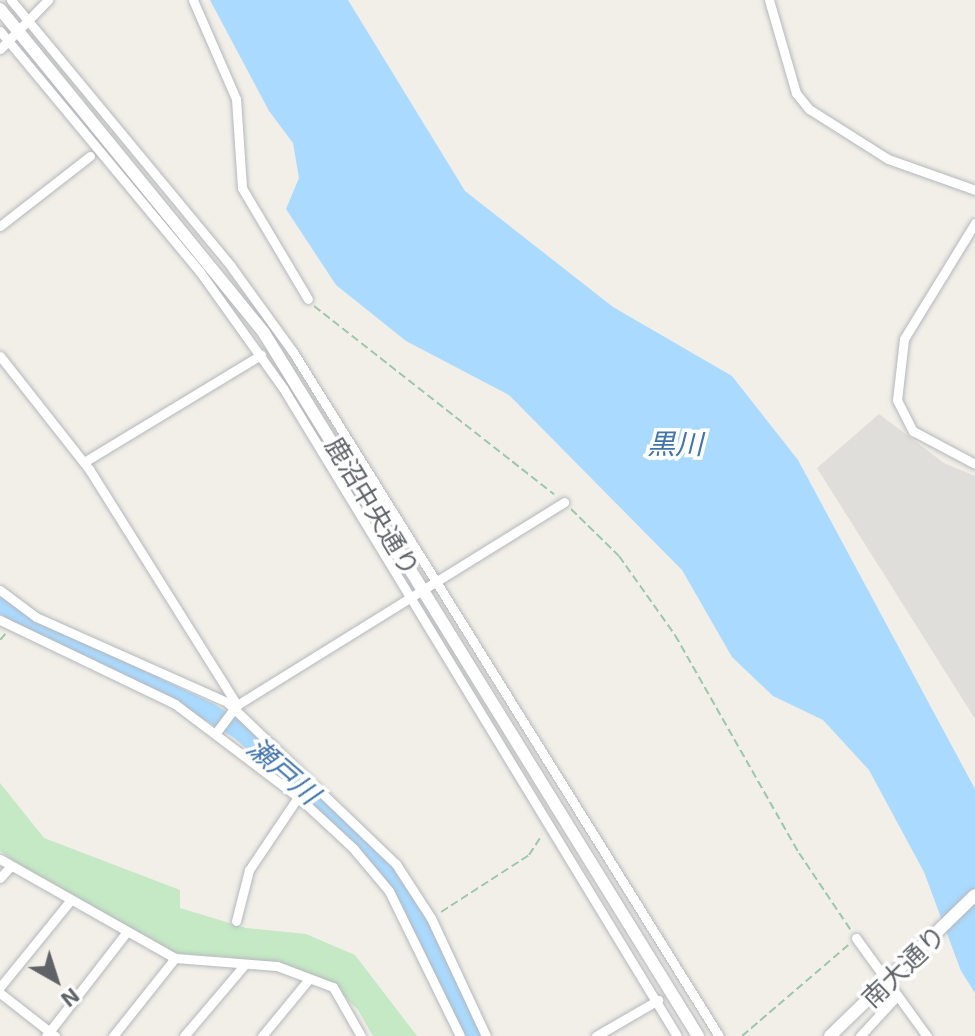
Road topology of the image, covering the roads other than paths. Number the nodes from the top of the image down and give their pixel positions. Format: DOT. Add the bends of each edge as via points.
graph roads {
  1 [pos="11,0"];
  2 [pos="48,0"];
  3 [pos="193,0"];
  4 [pos="769,0"];
  5 [pos="0,9"];
  6 [pos="25,18"];
  7 [pos="16,28"];
  8 [pos="4,35"];
  9 [pos="0,49"];
  10 [pos="90,156"];
  11 [pos="975,190"];
  12 [pos="975,223"];
  13 [pos="0,226"];
  14 [pos="308,299"];
  15 [pos="261,355"];
  16 [pos="0,356"];
  17 [pos="84,462"];
  18 [pos="975,464"];
  19 [pos="564,502"];
  20 [pos="436,582"];
  21 [pos="424,589"];
  22 [pos="0,590"];
  23 [pos="412,597"];
  24 [pos="0,620"];
  25 [pos="236,708"];
  26 [pos="215,734"];
  27 [pos="298,797"];
  28 [pos="0,859"];
  29 [pos="10,867"];
  30 [pos="0,878"];
  31 [pos="975,895"];
  32 [pos="69,902"];
  33 [pos="633,903"];
  34 [pos="621,910"];
  35 [pos="609,918"];
  36 [pos="236,921"];
  37 [pos="125,934"];
  38 [pos="856,938"];
  39 [pos="175,958"];
  40 [pos="245,964"];
  41 [pos="309,979"];
  42 [pos="888,980"];
  43 [pos="1,996"];
  44 [pos="896,997"];
  45 [pos="658,1000"];
  46 [pos="715,1034"];
  47 [pos="50,1035"];
  48 [pos="359,1035"];
  49 [pos="113,1036"];
  50 [pos="184,1036"];
  51 [pos="262,1036"];
  52 [pos="460,1036"];
  53 [pos="486,1036"];
  54 [pos="596,1036"];
  55 [pos="677,1036"];
  56 [pos="698,1036"];
  57 [pos="830,1036"];
  58 [pos="860,1036"];
  59 [pos="927,1036"];
  1 -- 6 [label="street"];
  2 -- 6 [label="street"];
  3 -- 14 [label="street" via="236,99 242,188"];
  4 -- 11 [label="street" via="796,93 809,109 888,159"];
  5 -- 7 [label="street, 鹿沼中央通り"];
  6 -- 7 [label="street"];
  6 -- 20 [label="street" via="258,302"];
  7 -- 8 [label="street"];
  7 -- 21 [label="street, 鹿沼中央通り" via="264,333"];
  8 -- 9 [label="street"];
  8 -- 15 [label="street" via="200,272"];
  10 -- 13 [label="street"];
  12 -- 18 [label="street" via="904,339 897,400 913,431"];
  15 -- 17 [label="street"];
  15 -- 23 [label="street"];
  16 -- 17 [label="street"];
  17 -- 25 [label="street"];
  19 -- 20 [label="street"];
  20 -- 21 [label="street"];
  20 -- 33 [label="street"];
  21 -- 23 [label="street"];
  21 -- 34 [label="street, 鹿沼中央通り"];
  22 -- 25 [label="street" via="36,617"];
  23 -- 25 [label="street"];
  23 -- 35 [label="street"];
  24 -- 26 [label="street" via="175,704"];
  25 -- 26 [label="street"];
  25 -- 53 [label="street" via="396,864 431,918"];
  26 -- 27 [label="street"];
  27 -- 36 [label="street" via="249,870"];
  27 -- 52 [label="street" via="353,848 389,891"];
  28 -- 29 [label="street"];
  29 -- 30 [label="street"];
  29 -- 32 [label="street"];
  31 -- 42 [label="street, 南大通り"];
  32 -- 37 [label="street"];
  32 -- 43 [label="street"];
  33 -- 34 [label="street"];
  33 -- 46 [label="street"];
  34 -- 35 [label="street"];
  34 -- 56 [label="street, 鹿沼中央通り"];
  35 -- 45 [label="street"];
  37 -- 39 [label="street"];
  37 -- 47 [label="street"];
  38 -- 42 [label="street"];
  39 -- 40 [label="street"];
  39 -- 49 [label="street"];
  40 -- 41 [label="street" via="277,966"];
  40 -- 50 [label="street"];
  41 -- 48 [label="street" via="333,987"];
  41 -- 51 [label="street"];
  42 -- 44 [label="street"];
  42 -- 57 [label="street, 南大通り"];
  43 -- 47 [label="street"];
  44 -- 58 [label="street"];
  44 -- 59 [label="street"];
  45 -- 54 [label="street"];
  45 -- 55 [label="street"];
}
